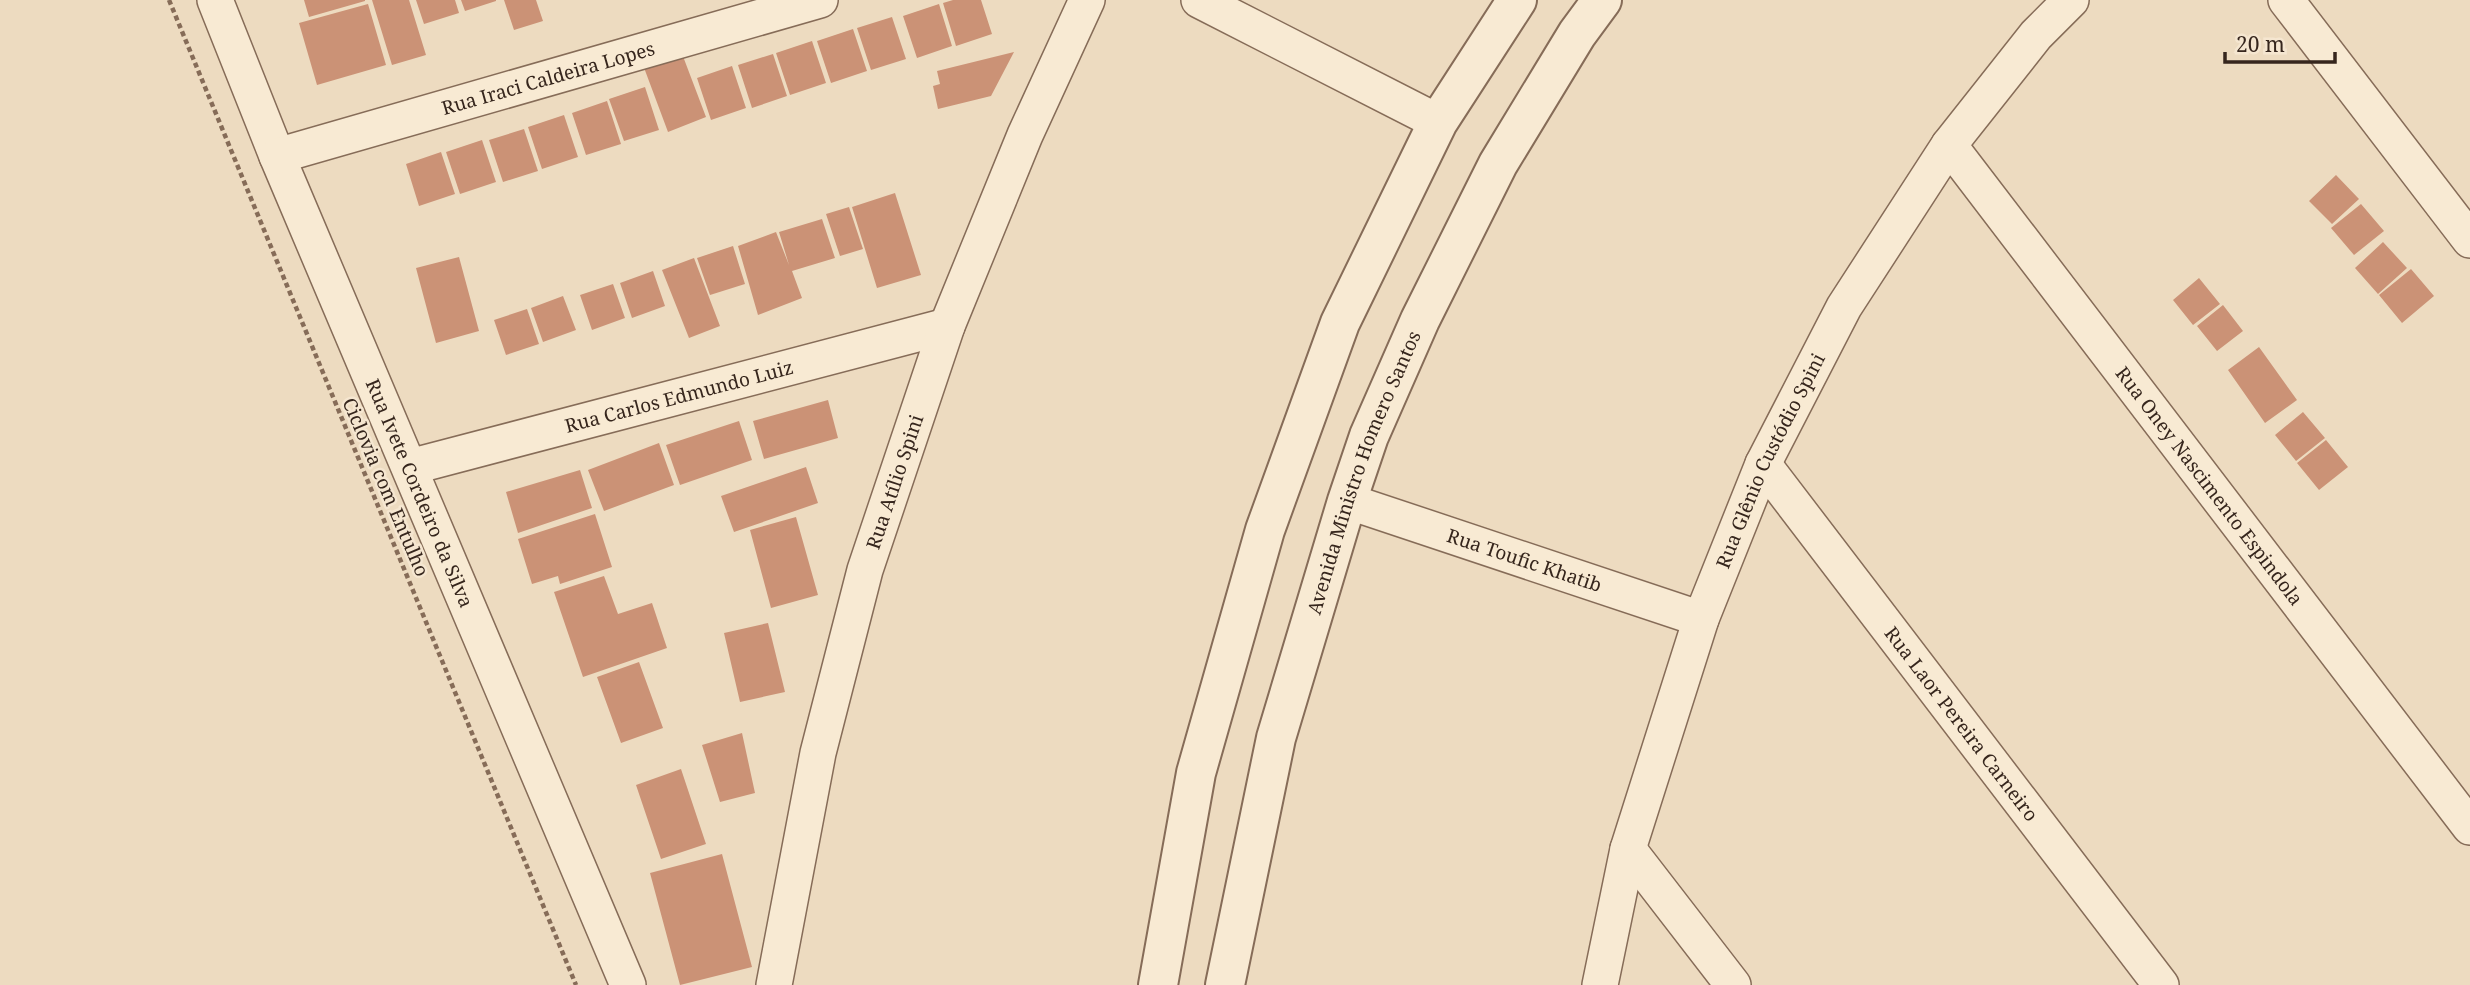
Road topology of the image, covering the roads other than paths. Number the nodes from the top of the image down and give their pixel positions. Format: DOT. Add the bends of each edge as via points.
graph roads {
  1 [pos="215,0"];
  2 [pos="820,0"];
  3 [pos="1087,0"];
  4 [pos="1199,0"];
  5 [pos="1517,0"];
  6 [pos="1602,0"];
  7 [pos="2071,0"];
  8 [pos="2286,0"];
  9 [pos="1438,122"];
  10 [pos="1949,145"];
  11 [pos="277,156"];
  12 [pos="2470,240"];
  13 [pos="947,326"];
  14 [pos="1763,464"];
  15 [pos="410,467"];
  16 [pos="1347,501"];
  17 [pos="1701,619"];
  18 [pos="2470,827"];
  19 [pos="1628,849"];
  20 [pos="628,985"];
  21 [pos="774,985"];
  22 [pos="1158,985"];
  23 [pos="1225,985"];
  24 [pos="1600,985"];
  25 [pos="1733,985"];
  26 [pos="2161,985"];
  1 -- 11 [label="street, Rua Ivete Cordeiro da Silva"];
  2 -- 11 [label="street, Rua Iraci Caldeira Lopes"];
  3 -- 13 [label="street, Rua Atílio Spini" via="1025,135"];
  4 -- 9 [label="street"];
  5 -- 9 [label="street"];
  6 -- 16 [label="street, Avenida Ministro Homero Santos" via="1498,164 1420,320 1369,436"];
  7 -- 10 [label="street, Rua Glênio Custódio Spini" via="2036,35"];
  8 -- 12 [label="street"];
  9 -- 22 [label="street" via="1340,323 1265,530 1196,773"];
  10 -- 14 [label="street, Rua Glênio Custódio Spini" via="1844,307"];
  10 -- 18 [label="street, Rua Oney Nascimento Espindola"];
  11 -- 15 [label="street, Rua Ivete Cordeiro da Silva"];
  13 -- 15 [label="street, Rua Carlos Edmundo Luiz"];
  13 -- 21 [label="street, Rua Atílio Spini" via="865,570 818,753"];
  14 -- 17 [label="street, Rua Glênio Custódio Spini"];
  14 -- 26 [label="street, Rua Laor Pereira Carneiro"];
  15 -- 20 [label="street, Rua Ivete Cordeiro da Silva"];
  16 -- 17 [label="street, Rua Toufic Khatib"];
  16 -- 23 [label="street, Avenida Ministro Homero Santos" via="1276,738"];
  17 -- 19 [label="street, Rua Glênio Custódio Spini"];
  19 -- 24 [label="street, Rua Glênio Custódio Spini"];
  19 -- 25 [label="street"];
}
